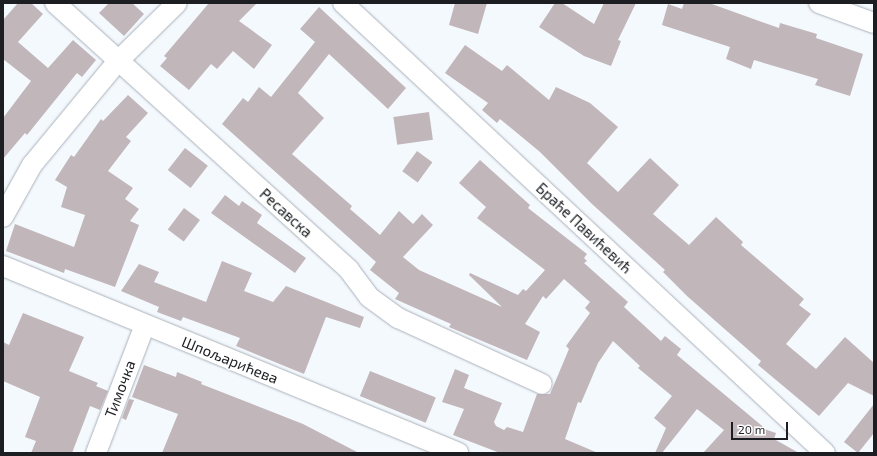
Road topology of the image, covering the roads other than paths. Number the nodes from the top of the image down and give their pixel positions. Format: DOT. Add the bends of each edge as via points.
graph roads {
  1 [pos="55,3"];
  2 [pos="177,3"];
  3 [pos="343,3"];
  4 [pos="819,3"];
  5 [pos="874,22"];
  6 [pos="119,60"];
  7 [pos="3,218"];
  8 [pos="3,266"];
  9 [pos="145,325"];
  10 [pos="542,384"];
  11 [pos="96,453"];
  12 [pos="458,453"];
  13 [pos="826,453"];
  1 -- 6 [label="street, Ресавска"];
  2 -- 6 [label="street"];
  3 -- 13 [label="street, Браће Павићевић"];
  4 -- 5 [label="street"];
  6 -- 7 [label="street" via="32,165"];
  6 -- 10 [label="street, Ресавска" via="349,270 369,297 398,318"];
  8 -- 9 [label="street, Шпољарићева"];
  9 -- 11 [label="street, Тимочка"];
  9 -- 12 [label="street, Шпољарићева"];
}
